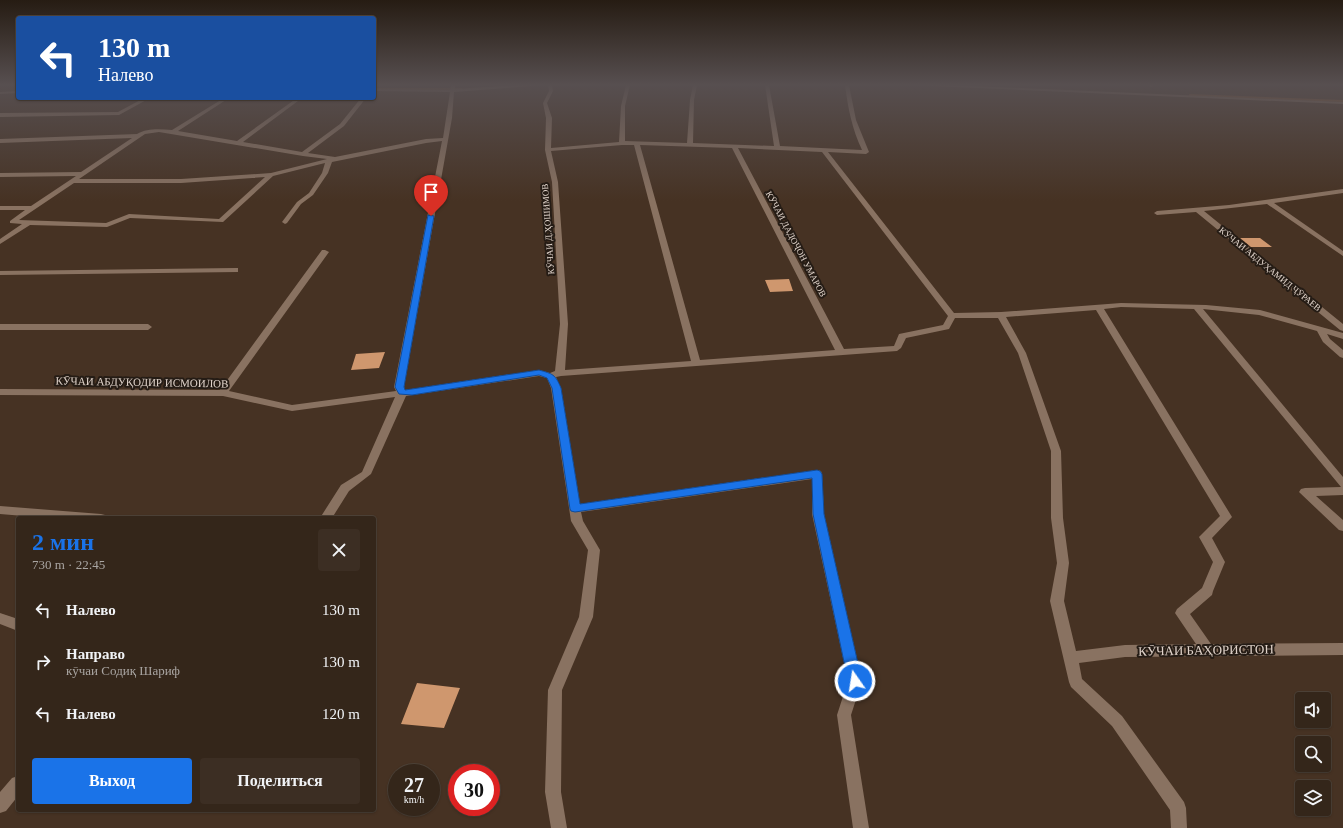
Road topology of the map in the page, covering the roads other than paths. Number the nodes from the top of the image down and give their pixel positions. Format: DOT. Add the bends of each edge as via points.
graph roads {
  1 [pos="186,124"];
  2 [pos="265,124"];
  3 [pos="343,124"];
  4 [pos="447,124"];
  5 [pos="549,124"];
  6 [pos="622,124"];
  7 [pos="691,124"];
  8 [pos="773,124"];
  9 [pos="855,124"];
  10 [pos="173,132"];
  11 [pos="139,136"];
  12 [pos="445,139"];
  13 [pos="0,141"];
  14 [pos="238,143"];
  15 [pos="622,143"];
  16 [pos="637,144"];
  17 [pos="690,145"];
  18 [pos="734,146"];
  19 [pos="777,148"];
  20 [pos="548,150"];
  21 [pos="824,150"];
  22 [pos="303,154"];
  23 [pos="332,160"];
  24 [pos="83,174"];
  25 [pos="0,175"];
  26 [pos="271,175"];
  27 [pos="72,182"];
  28 [pos="1343,191"];
  29 [pos="1333,193"];
  30 [pos="1343,198"];
  31 [pos="1268,201"];
  32 [pos="0,208"];
  33 [pos="33,208"];
  34 [pos="1197,209"];
  35 [pos="1157,213"];
  36 [pos="285,222"];
  37 [pos="27,224"];
  38 [pos="0,242"];
  39 [pos="326,252"];
  40 [pos="1343,254"];
  41 [pos="234,270"];
  42 [pos="0,273"];
  43 [pos="1099,307"];
  44 [pos="1197,307"];
  45 [pos="1002,315"];
  46 [pos="952,316"];
  47 [pos="0,327"];
  48 [pos="148,327"];
  49 [pos="1343,328"];
  50 [pos="1320,329"];
  51 [pos="1343,336"];
  52 [pos="841,352"];
  53 [pos="1343,355"];
  54 [pos="696,362"];
  55 [pos="555,374"];
  56 [pos="0,392"];
  57 [pos="223,393"];
  58 [pos="402,393"];
  59 [pos="1343,484"];
  60 [pos="1343,491"];
  61 [pos="575,509"];
  62 [pos="0,510"];
  63 [pos="76,516"];
  64 [pos="327,516"];
  65 [pos="1343,527"];
  66 [pos="0,618"];
  67 [pos="16,624"];
  68 [pos="1343,649"];
  69 [pos="1207,650"];
  70 [pos="1070,658"];
  71 [pos="16,786"];
  72 [pos="0,805"];
  73 [pos="559,828"];
  74 [pos="860,828"];
  75 [pos="1179,828"];
  1 -- 10 [label="street"];
  2 -- 14 [label="street"];
  3 -- 22 [label="street"];
  4 -- 12 [label="street"];
  5 -- 20 [label="street, КӮЧАИ Д.ҲОШИМОВ"];
  6 -- 15 [label="street"];
  7 -- 17 [label="street"];
  8 -- 19 [label="street"];
  9 -- 21 [label="street" via="866,152"];
  10 -- 11 [label="street" via="159,130"];
  10 -- 14 [label="street"];
  11 -- 13 [label="street"];
  11 -- 24 [label="street"];
  12 -- 23 [label="street"];
  12 -- 58 [label="street" via="399,387"];
  14 -- 22 [label="street"];
  15 -- 16 [label="street"];
  15 -- 20 [label="street"];
  16 -- 17 [label="street"];
  16 -- 54 [label="street"];
  17 -- 18 [label="street"];
  18 -- 19 [label="street"];
  18 -- 52 [label="street, КӮЧАИ ДАДОҶОН УМАРОВ"];
  19 -- 21 [label="street"];
  20 -- 55 [label="street, КӮЧАИ Д.ҲОШИМОВ" via="555,182 564,324"];
  21 -- 46 [label="street"];
  22 -- 23 [label="street"];
  23 -- 26 [label="street"];
  23 -- 36 [label="street" via="311,194 299,203"];
  24 -- 25 [label="street"];
  24 -- 27 [label="street"];
  26 -- 27 [label="street" via="181,181"];
  26 -- 37 [label="street" via="221,221 129,216 107,225"];
  27 -- 33 [label="street"];
  28 -- 29 [label="street"];
  29 -- 30 [label="street"];
  29 -- 31 [label="street"];
  31 -- 34 [label="street"];
  31 -- 40 [label="street"];
  32 -- 33 [label="street"];
  33 -- 37 [label="street" via="12,222"];
  34 -- 35 [label="street"];
  34 -- 49 [label="street, КӮЧАИ АБДУҲАМИД ҶӮРАЕВ"];
  37 -- 38 [label="street"];
  39 -- 57 [label="street"];
  41 -- 42 [label="street"];
  43 -- 44 [label="street"];
  43 -- 45 [label="street"];
  43 -- 69 [label="street" via="1226,517 1206,537 1219,562 1208,591 1182,613"];
  44 -- 50 [label="street" via="1260,313"];
  44 -- 59 [label="street"];
  45 -- 46 [label="street"];
  45 -- 70 [label="street" via="1022,353 1056,451 1057,518 1063,563 1057,601"];
  46 -- 52 [label="street, КӮЧАИ АБДУҚОДИР ИСМОИЛОВ" via="946,327 902,336 897,348"];
  47 -- 48 [label="street"];
  50 -- 51 [label="street"];
  50 -- 53 [label="street, КӮЧАИ АБДУҲАМИД ҶӮРАЕВ" via="1326,340"];
  52 -- 54 [label="street, КӮЧАИ АБДУҚОДИР ИСМОИЛОВ"];
  54 -- 55 [label="street, КӮЧАИ АБДУҚОДИР ИСМОИЛОВ"];
  55 -- 58 [label="street, КӮЧАИ АБДУҚОДИР ИСМОИЛОВ" via="539,373"];
  55 -- 61 [label="street" via="553,379"];
  56 -- 57 [label="street, КӮЧАИ АБДУҚОДИР ИСМОИЛОВ"];
  57 -- 58 [label="street, КӮЧАИ АБДУҚОДИР ИСМОИЛОВ" via="292,408"];
  58 -- 64 [label="street" via="366,474 345,488"];
  60 -- 65 [label="street" via="1305,492"];
  61 -- 73 [label="street" via="577,521 594,550 586,617 555,690 553,792"];
  61 -- 74 [label="street" via="817,474 818,514 855,681 844,715"];
  62 -- 63 [label="street"];
  66 -- 67 [label="street"];
  68 -- 69 [label="street, КӮЧАИ БАҲОРИСТОН"];
  69 -- 70 [label="street, КӮЧАИ БАҲОРИСТОН" via="1125,651"];
  70 -- 75 [label="street" via="1076,682 1117,721 1178,808"];
  71 -- 72 [label="street"];
}
